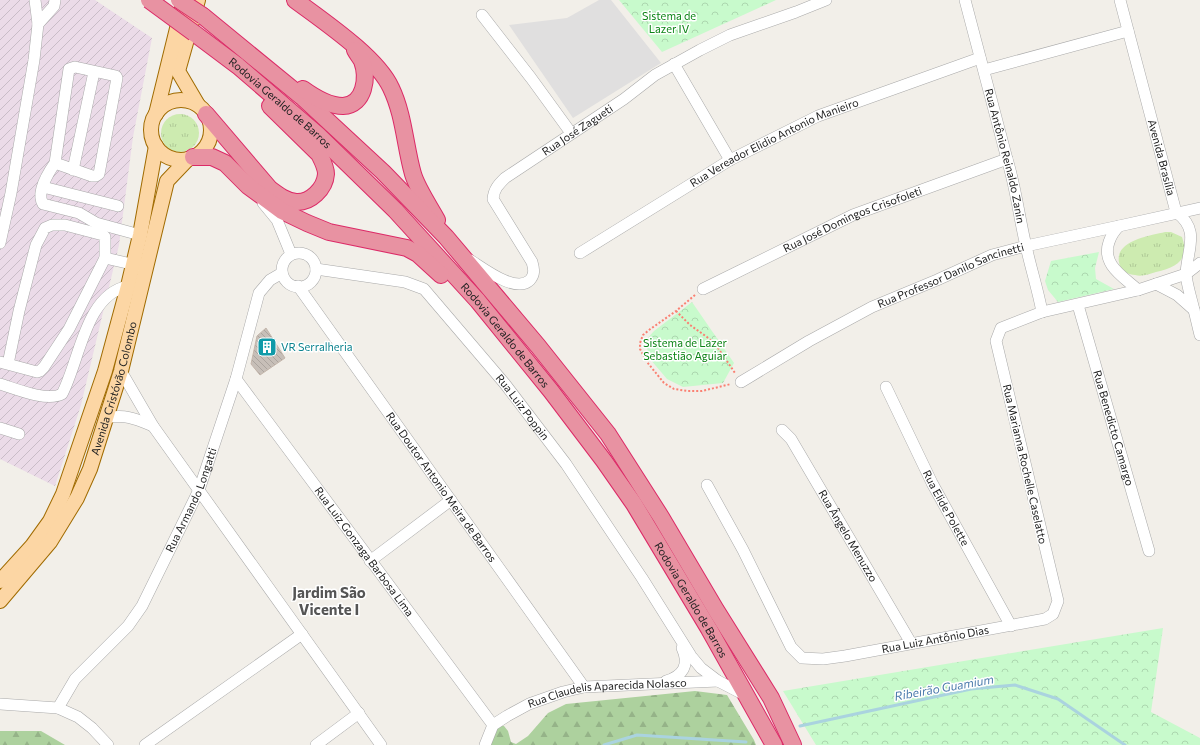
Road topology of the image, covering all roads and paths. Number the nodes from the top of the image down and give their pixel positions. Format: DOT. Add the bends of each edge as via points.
graph roads {
  1 [pos="35,0"];
  2 [pos="55,0"];
  3 [pos="149,0"];
  4 [pos="179,0"];
  5 [pos="184,0"];
  6 [pos="198,0"];
  7 [pos="295,0"];
  8 [pos="826,0"];
  9 [pos="965,0"];
  10 [pos="1120,0"];
  11 [pos="304,5"];
  12 [pos="482,15"];
  13 [pos="38,24"];
  14 [pos="1128,31"];
  15 [pos="195,33"];
  16 [pos="232,40"];
  17 [pos="352,44"];
  18 [pos="980,58"];
  19 [pos="674,64"];
  20 [pos="984,70"];
  21 [pos="94,72"];
  22 [pos="202,109"];
  23 [pos="156,115"];
  24 [pos="571,133"];
  25 [pos="156,146"];
  26 [pos="191,158"];
  27 [pos="1007,159"];
  28 [pos="730,160"];
  29 [pos="55,163"];
  30 [pos="73,170"];
  31 [pos="248,186"];
  32 [pos="43,187"];
  33 [pos="118,206"];
  34 [pos="1200,208"];
  35 [pos="1176,212"];
  36 [pos="1119,226"];
  37 [pos="95,228"];
  38 [pos="140,234"];
  39 [pos="446,237"];
  40 [pos="0,243"];
  41 [pos="1026,246"];
  42 [pos="580,253"];
  43 [pos="291,254"];
  44 [pos="461,254"];
  45 [pos="105,258"];
  46 [pos="1200,263"];
  47 [pos="140,266"];
  48 [pos="316,269"];
  49 [pos="282,273"];
  50 [pos="1186,274"];
  51 [pos="1156,284"];
  52 [pos="128,286"];
  53 [pos="298,286"];
  54 [pos="703,289"];
  55 [pos="1138,290"];
  56 [pos="1078,305"];
  57 [pos="1194,310"];
  58 [pos="676,311"];
  59 [pos="1042,312"];
  60 [pos="1200,335"];
  61 [pos="4,363"];
  62 [pos="121,371"];
  63 [pos="534,371"];
  64 [pos="236,379"];
  65 [pos="741,382"];
  66 [pos="0,384"];
  67 [pos="886,387"];
  68 [pos="106,418"];
  69 [pos="153,426"];
  70 [pos="0,428"];
  71 [pos="782,430"];
  72 [pos="19,434"];
  73 [pos="707,485"];
  74 [pos="199,490"];
  75 [pos="451,500"];
  76 [pos="1149,551"];
  77 [pos="370,560"];
  78 [pos="0,580"];
  79 [pos="0,601"];
  80 [pos="1058,601"];
  81 [pos="671,626"];
  82 [pos="1011,626"];
  83 [pos="302,634"];
  84 [pos="911,643"];
  85 [pos="718,681"];
  86 [pos="658,684"];
  87 [pos="584,687"];
  88 [pos="745,695"];
  89 [pos="0,704"];
  90 [pos="58,708"];
  91 [pos="359,713"];
  92 [pos="493,725"];
  93 [pos="108,745"];
  94 [pos="145,745"];
  95 [pos="316,745"];
  96 [pos="381,745"];
  97 [pos="485,745"];
  98 [pos="774,745"];
  99 [pos="793,745"];
  1 -- 13 [label="street"];
  2 -- 13 [label="street" via="54,6"];
  3 -- 15 [label="highway, Rodovia Geraldo de Barros, bridge"];
  4 -- 16 [label="highway, Rodovia Geraldo de Barros, bridge"];
  5 -- 23 [label="main road"];
  6 -- 22 [label="main road" via="178,70"];
  7 -- 11 [label="highway"];
  8 -- 19 [label="street, Rua José Zagueti" via="730,35"];
  9 -- 18 [label="street, Rua Antônio Reinaldo Zanin"];
  10 -- 14 [label="street, Avenida Brasília"];
  11 -- 17 [label="highway"];
  12 -- 24 [label="street"];
  13 -- 40 [label="street" via="34,60"];
  14 -- 20 [label="street"];
  14 -- 35 [label="street, Avenida Brasília"];
  15 -- 22 [label="highway" via="319,154 326,170 320,188 314,196 304,202 282,198 270,189"];
  15 -- 63 [label="highway, Rodovia Geraldo de Barros" via="238,66 317,134 389,204 478,301"];
  16 -- 17 [label="highway" via="310,94 342,106 354,103 363,89 362,61"];
  16 -- 39 [label="highway, Rodovia Geraldo de Barros" via="302,97 383,172"];
  17 -- 39 [label="highway" via="379,70 391,87 398,105 414,175"];
  18 -- 20 [label="street, Rua Antônio Reinaldo Zanin"];
  18 -- 28 [label="street, Rua Vereador Elidio Antonio Manieiro" via="818,116"];
  19 -- 24 [label="street, Rua José Zagueti"];
  19 -- 28 [label="street"];
  20 -- 27 [label="street, Rua Antônio Reinaldo Zanin"];
  21 -- 29 [label="street" via="69,69"];
  21 -- 30 [label="street"];
  21 -- 30 [label="street" via="117,78 99,174 92,176"];
  22 -- 23 [label="main road" via="188,101 178,100 168,103"];
  22 -- 26 [label="main road" via="210,121 210,138 201,153"];
  23 -- 25 [label="main road" via="151,127"];
  24 -- 44 [label="street, Rua José Zagueti" via="505,178 494,192 493,199 532,262 532,277 520,284 502,280"];
  25 -- 26 [label="main road" via="170,158"];
  25 -- 38 [label="main road, Avenida Cristóvão Colombo"];
  26 -- 31 [label="highway" via="212,157 224,163"];
  26 -- 47 [label="main road, Avenida Cristóvão Colombo" via="167,181"];
  27 -- 41 [label="street, Rua Antônio Reinaldo Zanin"];
  27 -- 54 [label="street, Rua José Domingos Crisofoleti" via="853,215"];
  28 -- 42 [label="street, Rua Vereador Elidio Antonio Manieiro"];
  29 -- 30 [label="street"];
  29 -- 32 [label="street"];
  31 -- 43 [label="street" via="277,220"];
  31 -- 63 [label="highway" via="282,211 329,232 407,248 418,254"];
  32 -- 33 [label="street"];
  32 -- 37 [label="street" via="40,195 43,204 78,213"];
  34 -- 35 [label="street, Rua Professor Danilo Sancinetti"];
  35 -- 36 [label="street, Rua Professor Danilo Sancinetti"];
  35 -- 50 [label="street" via="1188,222 1195,236"];
  36 -- 41 [label="street, Rua Professor Danilo Sancinetti"];
  36 -- 55 [label="street" via="1108,247 1109,262"];
  37 -- 38 [label="street"];
  37 -- 45 [label="street" via="105,237"];
  37 -- 61 [label="street" via="52,225 45,228 36,245"];
  38 -- 47 [label="main road, Avenida Cristóvão Colombo"];
  39 -- 44 [label="highway, Rodovia Geraldo de Barros"];
  41 -- 59 [label="street, Rua Antônio Reinaldo Zanin"];
  41 -- 65 [label="street, Rua Professor Danilo Sancinetti" via="992,254 872,307"];
  43 -- 48 [label="street" via="302,253 312,258"];
  43 -- 49 [label="street" via="284,262"];
  44 -- 99 [label="highway, Rodovia Geraldo de Barros" via="608,434 661,516 771,698"];
  45 -- 47 [label="street"];
  45 -- 61 [label="street" via="69,329 40,371"];
  46 -- 50 [label="street"];
  47 -- 52 [label="main road, Avenida Cristóvão Colombo"];
  47 -- 62 [label="main road, Avenida Cristóvão Colombo"];
  48 -- 53 [label="street" via="313,279 304,286"];
  48 -- 81 [label="street, Rua Luiz Poppin" via="404,282 424,289 505,384 566,464"];
  49 -- 53 [label="street" via="288,283"];
  49 -- 64 [label="street, Rua Armando Longatti" via="270,280 259,293"];
  50 -- 51 [label="street"];
  50 -- 57 [label="street"];
  51 -- 55 [label="street"];
  51 -- 57 [label="street" via="1177,295"];
  52 -- 66 [label="street" via="119,288 99,305 83,337 62,394 42,396"];
  52 -- 78 [label="main road, Avenida Cristóvão Colombo" via="105,371 63,494 50,521 32,546"];
  53 -- 75 [label="street, Rua Doutor Antonio Meira de Barros"];
  54 -- 58 [label="path"];
  55 -- 56 [label="street"];
  56 -- 59 [label="street"];
  56 -- 76 [label="street, Rua Benedicto Camargo"];
  57 -- 60 [label="street"];
  58 -- 65 [label="path" via="690,326 716,345"];
  58 -- 65 [label="path" via="643,335 640,343 640,349 647,362 664,383 674,389 702,391"];
  59 -- 80 [label="street, Rua Marianna Rochelle Caselatto" via="1001,328 996,341"];
  62 -- 68 [label="main road, Avenida Cristóvão Colombo"];
  62 -- 69 [label="street"];
  63 -- 88 [label="highway, Rodovia Geraldo de Barros" via="552,391 634,504 709,629"];
  64 -- 74 [label="street, Rua Armando Longatti"];
  64 -- 77 [label="street, Rua Luiz Gonzaga Barbosa Lima"];
  67 -- 82 [label="street, Rua Elide Polette" via="932,483"];
  68 -- 69 [label="street" via="126,416"];
  68 -- 79 [label="main road, Avenida Cristóvão Colombo" via="90,469 65,520"];
  69 -- 74 [label="street"];
  70 -- 72 [label="street"];
  71 -- 84 [label="street, Rua Ângelo Menuzzo" via="791,439"];
  73 -- 84 [label="street, Rua Luiz Antônio Dias" via="743,550 791,647 802,658 823,659"];
  74 -- 83 [label="street"];
  74 -- 90 [label="street, Rua Armando Longatti" via="142,606 128,626 75,679"];
  75 -- 77 [label="street"];
  75 -- 87 [label="street, Rua Doutor Antonio Meira de Barros"];
  77 -- 92 [label="street, Rua Luiz Gonzaga Barbosa Lima"];
  80 -- 82 [label="street, Rua Luiz Antônio Dias" via="1053,614 1045,620"];
  81 -- 85 [label="street, Rua Luiz Poppin" via="701,668"];
  81 -- 86 [label="street, Rua Luiz Poppin" via="686,656 685,663 682,673"];
  82 -- 84 [label="street, Rua Luiz Antônio Dias"];
  83 -- 91 [label="street"];
  83 -- 94 [label="street"];
  85 -- 86 [label="street, Rua Claudelis Aparecida Nolasco"];
  85 -- 88 [label="street"];
  86 -- 87 [label="street, Rua Claudelis Aparecida Nolasco"];
  87 -- 92 [label="street, Rua Claudelis Aparecida Nolasco" via="529,704"];
  88 -- 98 [label="highway, Rodovia Geraldo de Barros"];
  89 -- 90 [label="street"];
  90 -- 93 [label="street" via="78,717"];
  91 -- 95 [label="street"];
  91 -- 96 [label="street"];
  92 -- 97 [label="street"];
}
